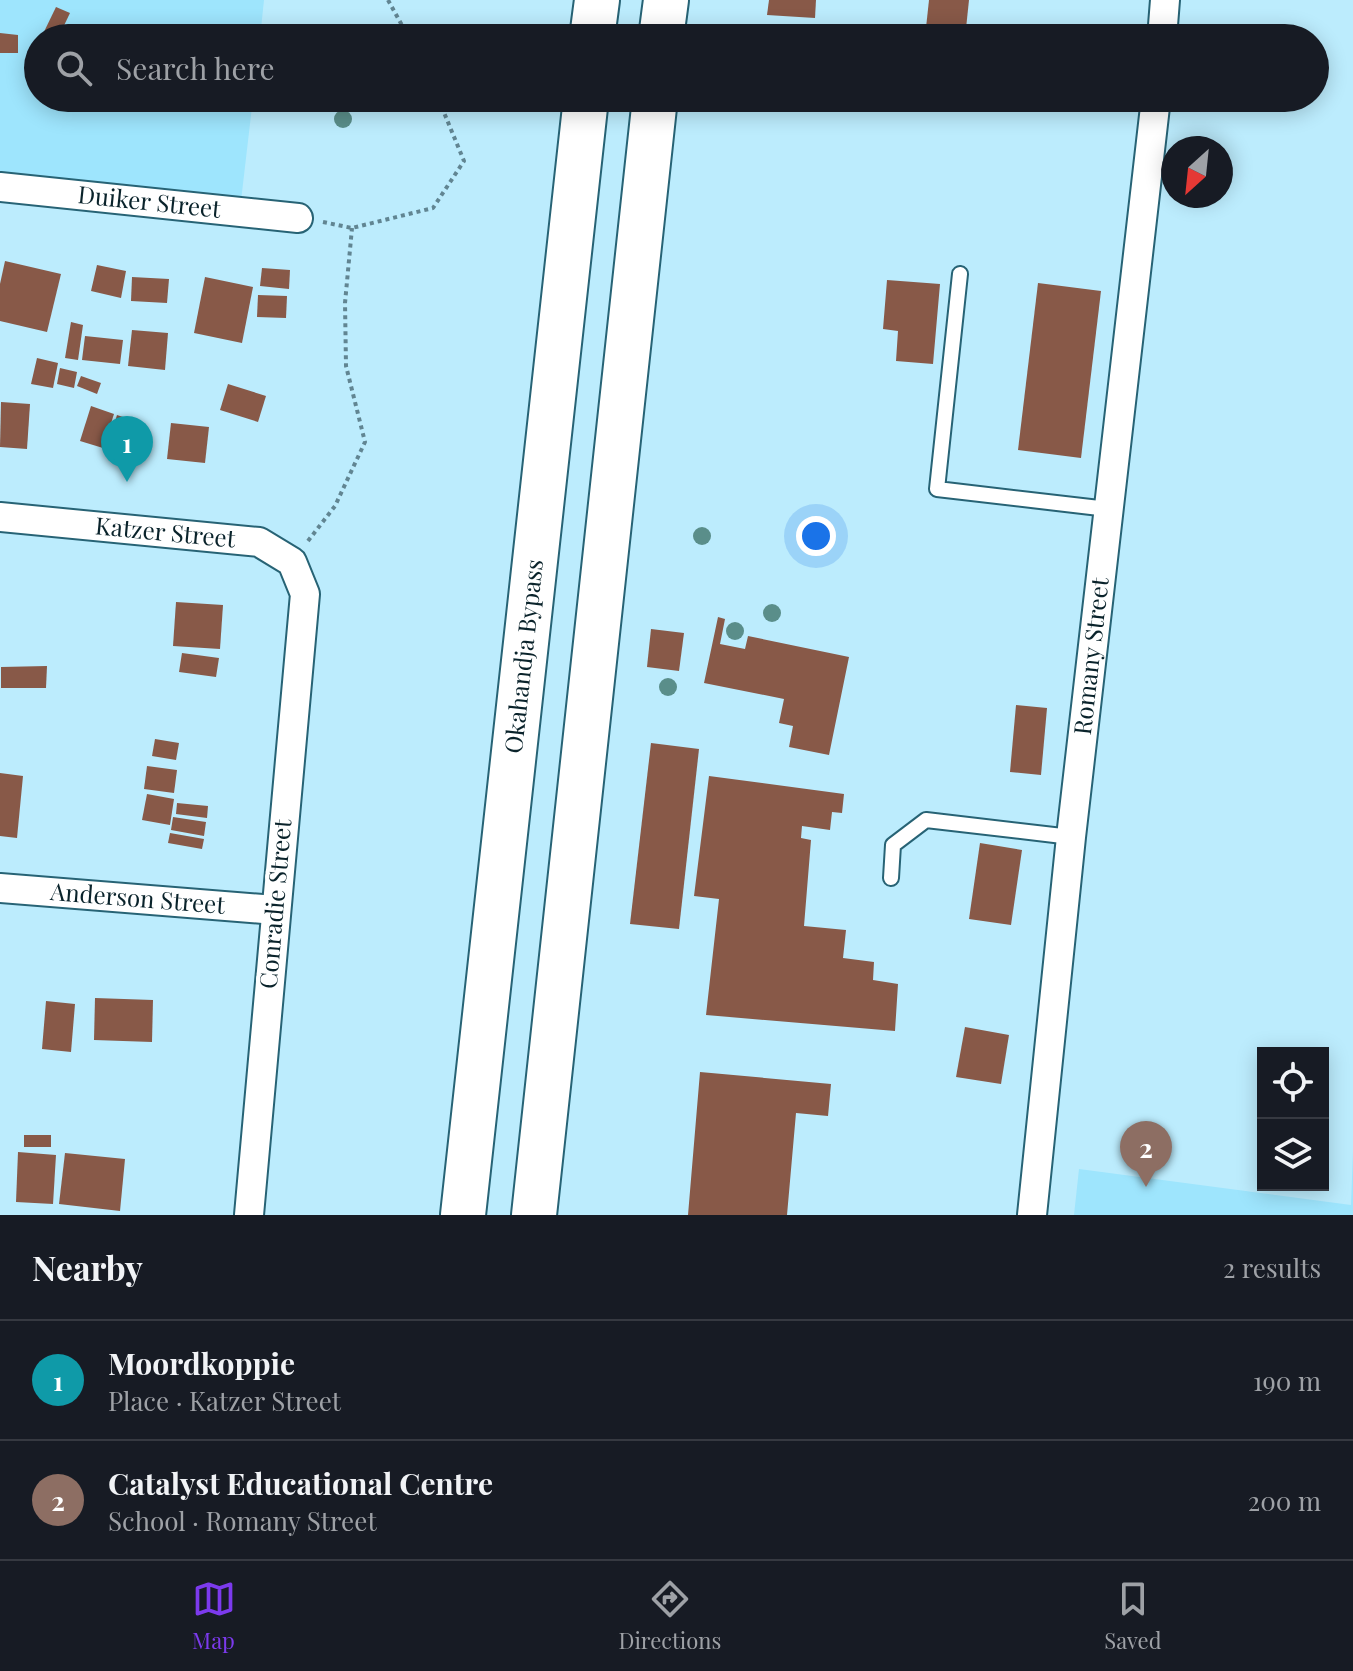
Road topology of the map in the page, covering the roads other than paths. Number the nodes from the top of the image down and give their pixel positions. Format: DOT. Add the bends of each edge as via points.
graph roads {
  1 [pos="597,0"];
  2 [pos="666,0"];
  3 [pos="1165,0"];
  4 [pos="594,24"];
  5 [pos="663,24"];
  6 [pos="1163,24"];
  7 [pos="584,112"];
  8 [pos="653,112"];
  9 [pos="1154,112"];
  10 [pos="0,187"];
  11 [pos="298,218"];
  12 [pos="960,274"];
  13 [pos="1108,509"];
  14 [pos="0,517"];
  15 [pos="305,594"];
  16 [pos="1071,837"];
  17 [pos="891,878"];
  18 [pos="0,888"];
  19 [pos="275,910"];
  20 [pos="249,1215"];
  21 [pos="463,1215"];
  22 [pos="534,1215"];
  23 [pos="1032,1215"];
  1 -- 4 [label="highway"];
  2 -- 5 [label="highway"];
  3 -- 6 [label="street"];
  7 -- 21 [label="highway, Okahandja Bypass"];
  8 -- 22 [label="highway"];
  9 -- 13 [label="street, Romany Street"];
  10 -- 11 [label="street, Duiker Street"];
  12 -- 13 [label="lane" via="937,489"];
  13 -- 16 [label="street, Romany Street"];
  14 -- 15 [label="street, Katzer Street" via="235,537 271,546 292,562"];
  15 -- 19 [label="street, Conradie Street"];
  16 -- 17 [label="lane" via="926,820 893,845"];
  16 -- 23 [label="street, Romany Street"];
  18 -- 19 [label="street, Anderson Street"];
  19 -- 20 [label="street, Conradie Street"];
}
